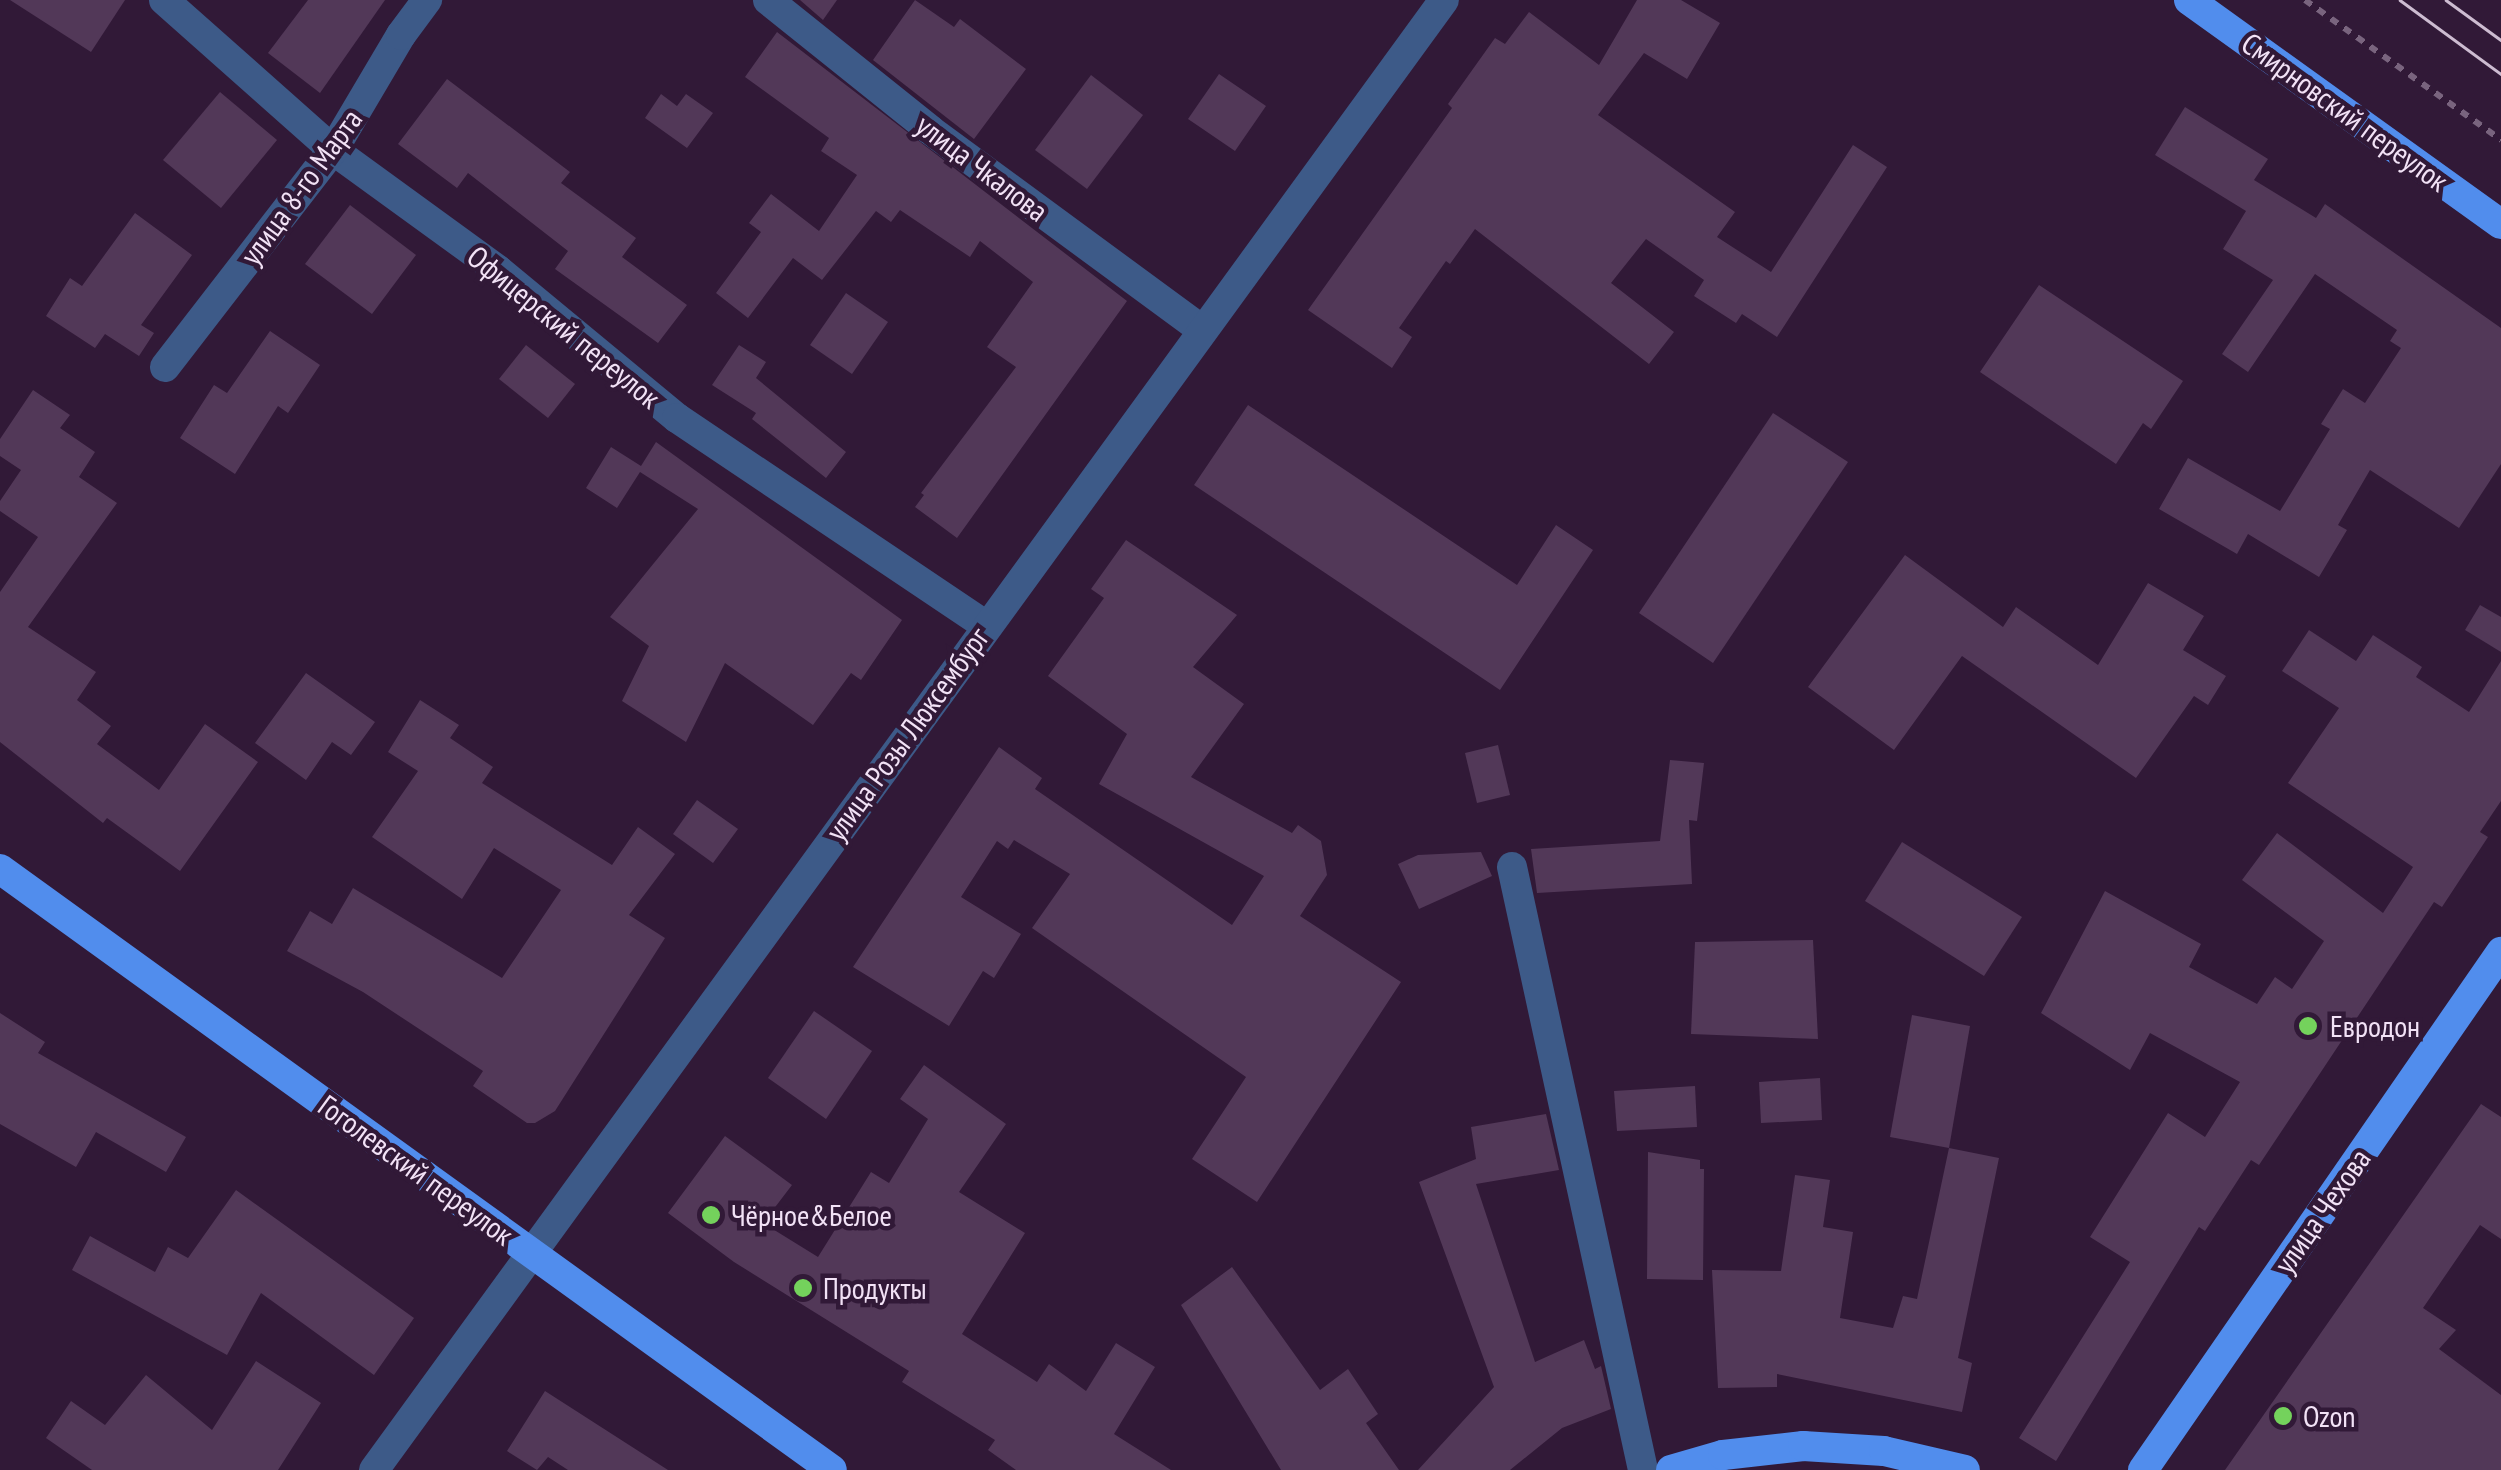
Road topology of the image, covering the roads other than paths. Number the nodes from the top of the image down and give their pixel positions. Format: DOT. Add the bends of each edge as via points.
graph roads {
  1 [pos="164,0"];
  2 [pos="427,0"];
  3 [pos="768,0"];
  4 [pos="1444,0"];
  5 [pos="2189,0"];
  6 [pos="333,150"];
  7 [pos="2501,224"];
  8 [pos="1202,330"];
  9 [pos="166,367"];
  10 [pos="985,626"];
  11 [pos="1512,867"];
  12 [pos="0,869"];
  13 [pos="2501,952"];
  14 [pos="532,1254"];
  15 [pos="374,1470"];
  16 [pos="832,1470"];
  17 [pos="1643,1470"];
  18 [pos="1671,1470"];
  19 [pos="1965,1470"];
  20 [pos="2143,1470"];
  1 -- 6 [label="street, Офицерский переулок"];
  2 -- 6 [label="street, улица 8-го Марта"];
  3 -- 8 [label="street, улица Чкалова" via="930,130"];
  4 -- 8 [label="street, улица Розы Люксембург"];
  5 -- 7 [label="main road, Смирновский переулок"];
  6 -- 9 [label="street, улица 8-го Марта"];
  6 -- 10 [label="street, Офицерский переулок" via="498,270 677,418"];
  8 -- 10 [label="street, улица Розы Люксембург"];
  10 -- 14 [label="street, улица Розы Люксембург"];
  11 -- 17 [label="street"];
  12 -- 14 [label="main road, Гоголевский переулок"];
  13 -- 20 [label="main road, улица Чехова"];
  14 -- 15 [label="street, улица Розы Люксембург"];
  14 -- 16 [label="main road, Гоголевский переулок"];
  18 -- 19 [label="main road" via="1723,1455 1803,1446 1884,1451"];
}
